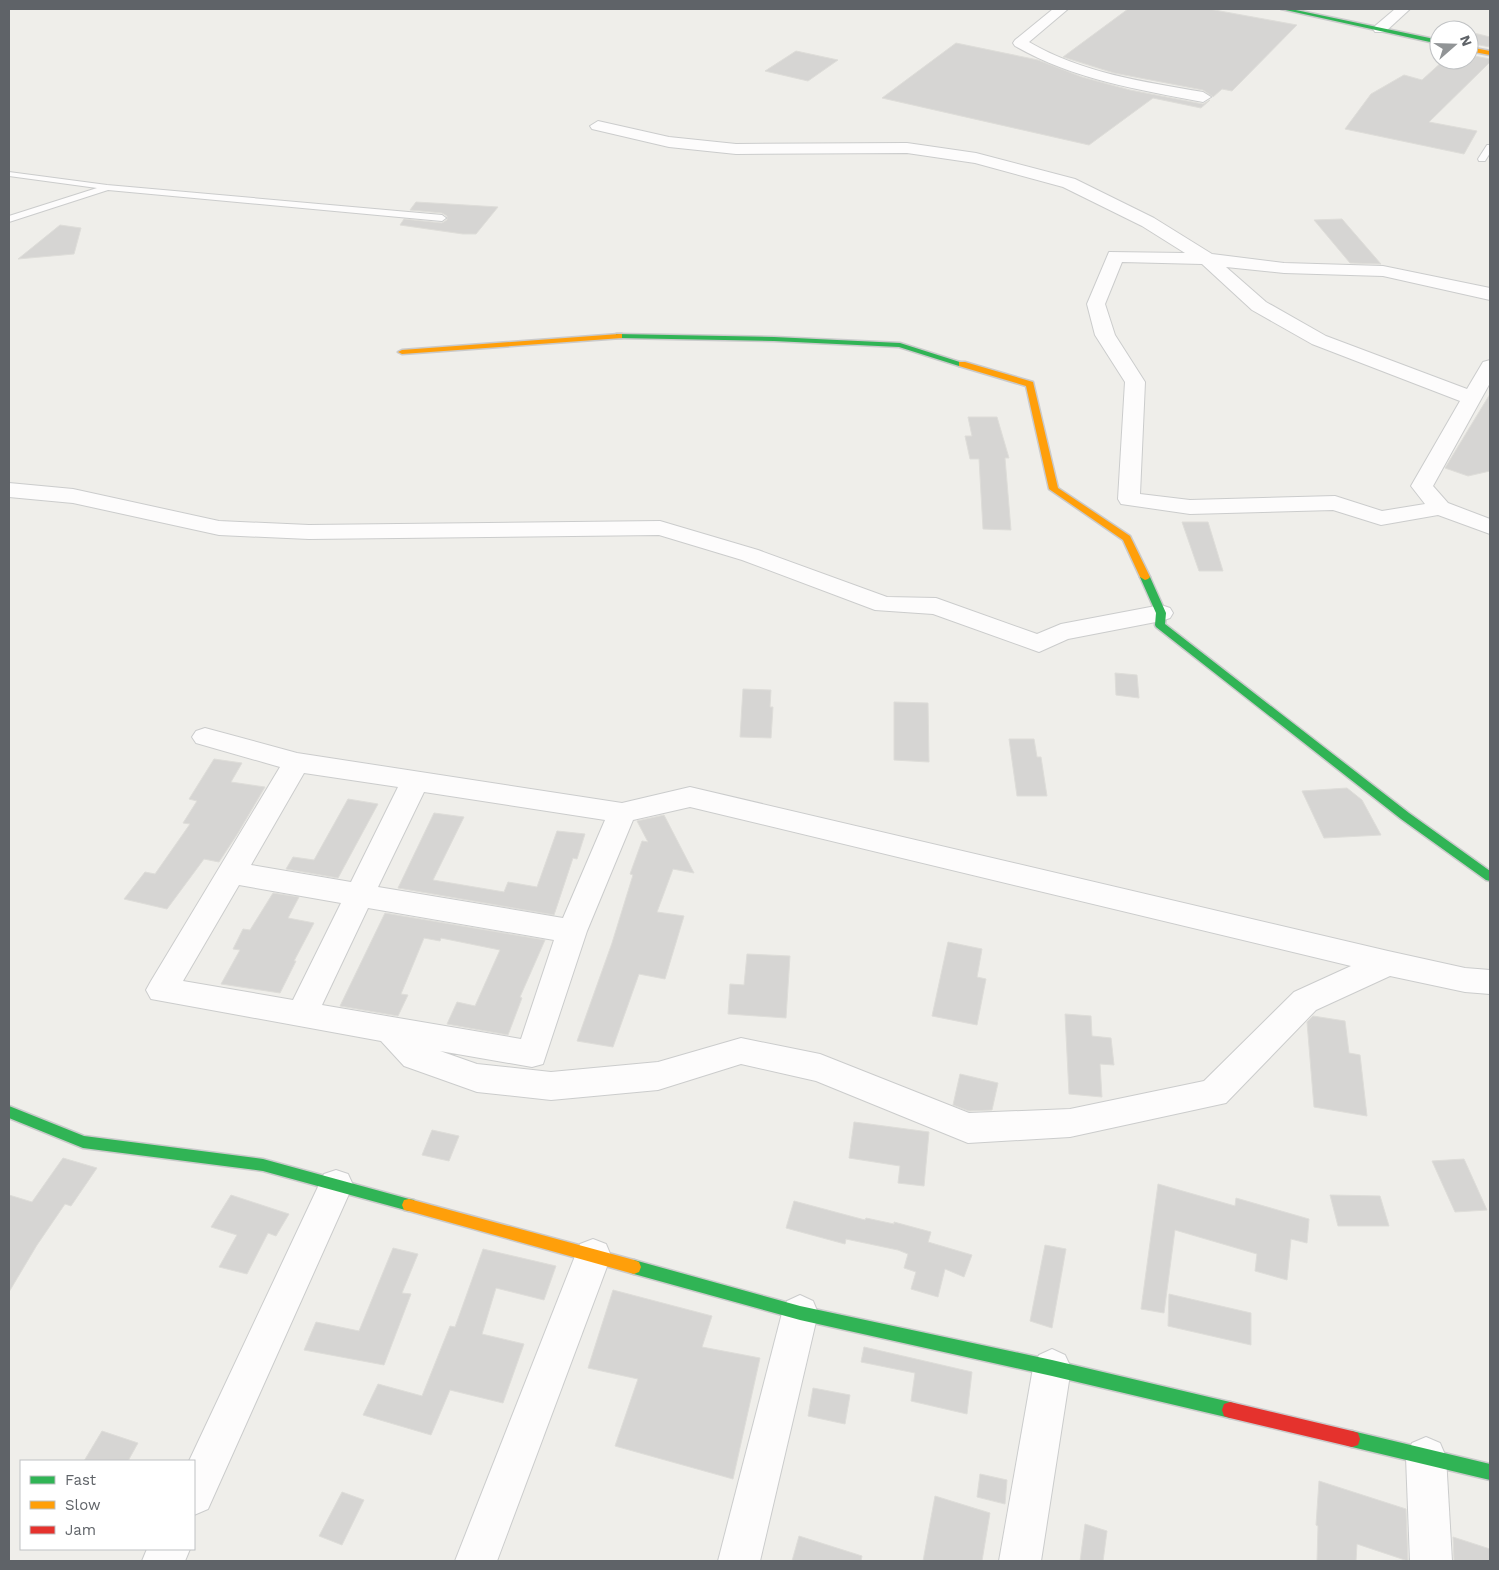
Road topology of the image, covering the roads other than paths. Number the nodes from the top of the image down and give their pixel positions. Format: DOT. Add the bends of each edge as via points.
graph roads {
  1 [pos="1062,9"];
  2 [pos="1284,9"];
  3 [pos="1403,9"];
  4 [pos="1380,29"];
  5 [pos="1429,40"];
  6 [pos="1203,96"];
  7 [pos="598,126"];
  8 [pos="1490,147"];
  9 [pos="1482,160"];
  10 [pos="9,174"];
  11 [pos="107,187"];
  12 [pos="442,218"];
  13 [pos="9,219"];
  14 [pos="1207,259"];
  15 [pos="1490,294"];
  16 [pos="402,352"];
  17 [pos="1490,366"];
  18 [pos="1472,398"];
  19 [pos="9,490"];
  20 [pos="1440,508"];
  21 [pos="1490,527"];
  22 [pos="1160,613"];
  23 [pos="205,737"];
  24 [pos="297,762"];
  25 [pos="416,781"];
  26 [pos="622,813"];
  27 [pos="231,873"];
  28 [pos="1490,876"];
  29 [pos="358,896"];
  30 [pos="572,931"];
  31 [pos="1388,963"];
  32 [pos="1490,982"];
  33 [pos="302,1014"];
  34 [pos="390,1029"];
  35 [pos="9,1112"];
  36 [pos="336,1185"];
  37 [pos="593,1256"];
  38 [pos="800,1313"];
  39 [pos="1052,1368"];
  40 [pos="1426,1457"];
  41 [pos="1490,1472"];
  42 [pos="195,1493"];
  43 [pos="476,1561"];
  44 [pos="740,1561"];
  45 [pos="1020,1561"];
  46 [pos="1431,1561"];
  1 -- 6 [label="street" via="1020,43 1046,58 1122,82"];
  2 -- 4 [label="street"];
  3 -- 4 [label="street"];
  4 -- 5 [label="street"];
  7 -- 14 [label="street" via="669,142 736,149 906,148 976,158 1069,183 1148,222"];
  8 -- 9 [label="lane"];
  10 -- 11 [label="lane"];
  11 -- 12 [label="lane"];
  11 -- 13 [label="lane"];
  14 -- 15 [label="street" via="1284,268 1383,271"];
  14 -- 18 [label="street" via="1259,306 1319,340"];
  14 -- 20 [label="street" via="1115,256 1096,304 1104,335 1135,382 1129,499 1190,507 1334,503 1381,518"];
  16 -- 22 [label="street" via="618,336 774,338 900,345 1030,384 1054,489 1127,538"];
  17 -- 18 [label="street"];
  18 -- 20 [label="street" via="1422,486"];
  19 -- 22 [label="street" via="73,496 219,528 309,532 660,528 750,555 884,605 936,606 1039,644 1061,632"];
  20 -- 21 [label="street"];
  22 -- 28 [label="street" via="1160,625 1405,816"];
  23 -- 24 [label="street"];
  24 -- 25 [label="street"];
  24 -- 27 [label="street"];
  25 -- 26 [label="street"];
  25 -- 29 [label="street"];
  26 -- 30 [label="street"];
  26 -- 31 [label="street" via="690,797"];
  27 -- 29 [label="street"];
  27 -- 33 [label="street" via="162,990"];
  29 -- 30 [label="street"];
  29 -- 33 [label="street"];
  30 -- 34 [label="street" via="532,1054"];
  31 -- 32 [label="street" via="1465,980"];
  31 -- 34 [label="street" via="1305,1001 1214,1093 1070,1123 968,1128 820,1068 741,1051 658,1076 551,1086 477,1078 415,1056"];
  33 -- 34 [label="street"];
  35 -- 36 [label="street" via="83,1142 263,1164"];
  36 -- 37 [label="street"];
  36 -- 42 [label="street"];
  37 -- 38 [label="street"];
  37 -- 43 [label="street"];
  38 -- 39 [label="street"];
  38 -- 44 [label="street"];
  39 -- 40 [label="street"];
  39 -- 45 [label="street"];
  40 -- 41 [label="street"];
  40 -- 46 [label="street"];
}
